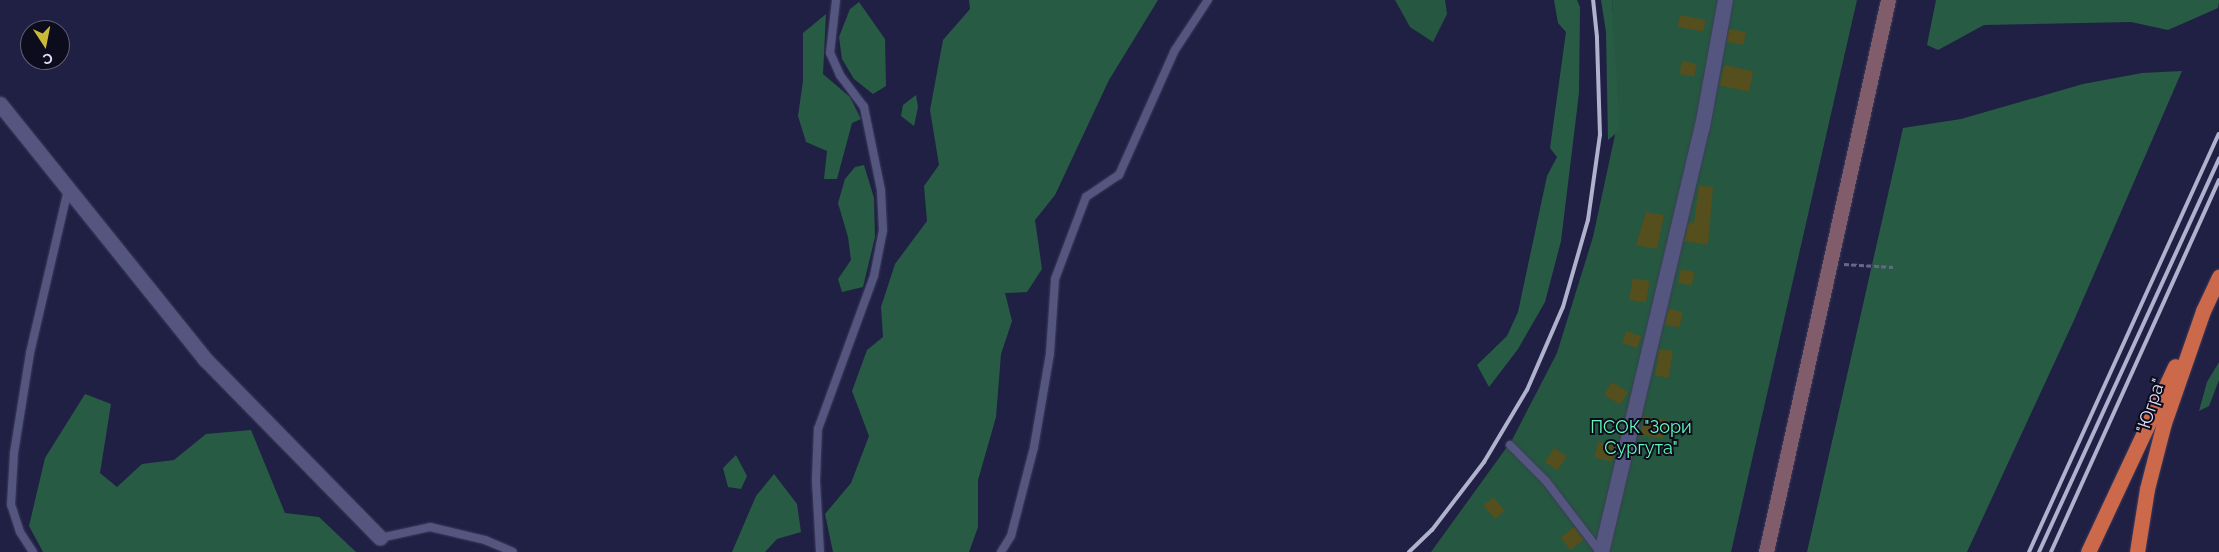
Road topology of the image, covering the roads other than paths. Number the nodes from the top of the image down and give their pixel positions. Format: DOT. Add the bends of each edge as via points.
graph roads {
  1 [pos="836,0"];
  2 [pos="1208,0"];
  3 [pos="1725,0"];
  4 [pos="1888,0"];
  5 [pos="0,104"];
  6 [pos="68,190"];
  7 [pos="2219,277"];
  8 [pos="2203,312"];
  9 [pos="1510,444"];
  10 [pos="380,538"];
  11 [pos="33,552"];
  12 [pos="513,552"];
  13 [pos="820,552"];
  14 [pos="1001,552"];
  15 [pos="1600,552"];
  16 [pos="1766,552"];
  17 [pos="2088,552"];
  18 [pos="2137,552"];
  1 -- 13 [label="lane" via="830,53 840,75 864,107 881,190 883,230 874,276 818,429 816,480"];
  2 -- 14 [label="lane" via="1175,50 1119,175 1086,197 1055,279 1050,353 1034,447 1010,536"];
  3 -- 15 [label="street" via="1702,126"];
  4 -- 16 [label="main road"];
  5 -- 6 [label="street"];
  6 -- 10 [label="street" via="205,359"];
  6 -- 11 [label="lane" via="30,353 14,452 12,505 20,532"];
  7 -- 8 [label="highway, \"Югра\""];
  8 -- 17 [label="highway" via="2144,428"];
  8 -- 18 [label="highway, \"Югра\"" via="2164,423 2147,489"];
  9 -- 15 [label="lane" via="1546,481"];
  10 -- 12 [label="lane" via="430,526 485,540"];
}
